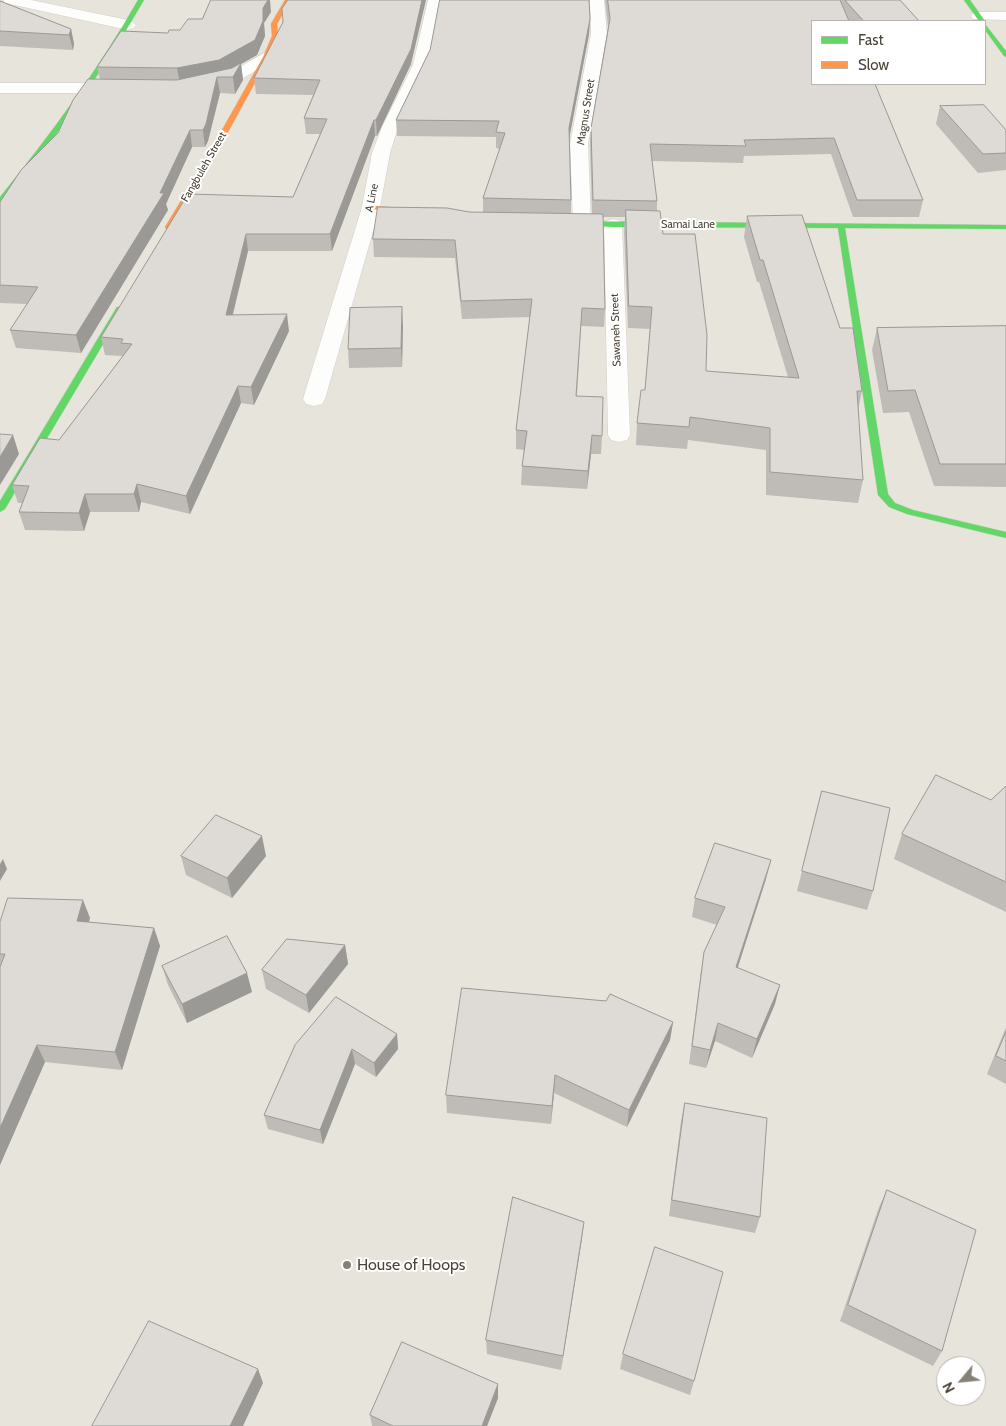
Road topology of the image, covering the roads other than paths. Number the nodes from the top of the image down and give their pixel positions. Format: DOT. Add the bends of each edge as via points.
graph roads {
  1 [pos="10,0"];
  2 [pos="141,0"];
  3 [pos="288,0"];
  4 [pos="435,0"];
  5 [pos="597,0"];
  6 [pos="967,0"];
  7 [pos="1006,16"];
  8 [pos="980,20"];
  9 [pos="986,20"];
  10 [pos="128,25"];
  11 [pos="986,28"];
  12 [pos="1006,55"];
  13 [pos="266,57"];
  14 [pos="197,87"];
  15 [pos="0,88"];
  16 [pos="86,88"];
  17 [pos="133,89"];
  18 [pos="0,202"];
  19 [pos="371,207"];
  20 [pos="425,213"];
  21 [pos="554,223"];
  22 [pos="582,224"];
  23 [pos="613,225"];
  24 [pos="841,226"];
  25 [pos="1006,227"];
  26 [pos="163,237"];
  27 [pos="127,297"];
  28 [pos="314,399"];
  29 [pos="619,435"];
  30 [pos="0,509"];
  31 [pos="1006,535"];
  1 -- 10 [label="street"];
  2 -- 10 [label="street"];
  3 -- 13 [label="street, Fangbuleh Street" via="274,24 275,36"];
  4 -- 19 [label="street, A Line" via="421,65 390,127 381,153"];
  5 -- 22 [label="street, Magnus Street" via="599,34 579,144"];
  6 -- 8 [label="street"];
  7 -- 9 [label="street"];
  10 -- 16 [label="street"];
  11 -- 12 [label="street"];
  13 -- 14 [label="street" via="228,80"];
  13 -- 26 [label="street, Fangbuleh Street"];
  15 -- 16 [label="street"];
  16 -- 17 [label="street"];
  16 -- 18 [label="street"];
  19 -- 20 [label="street"];
  19 -- 28 [label="street, A Line"];
  21 -- 22 [label="street, Samai Lane"];
  22 -- 23 [label="street, Samai Lane"];
  23 -- 24 [label="street, Samai Lane"];
  23 -- 29 [label="street, Sawaneh Street"];
  24 -- 25 [label="street, Samai Lane"];
  24 -- 31 [label="street" via="883,495 892,505 910,512"];
  27 -- 30 [label="street"];
}
